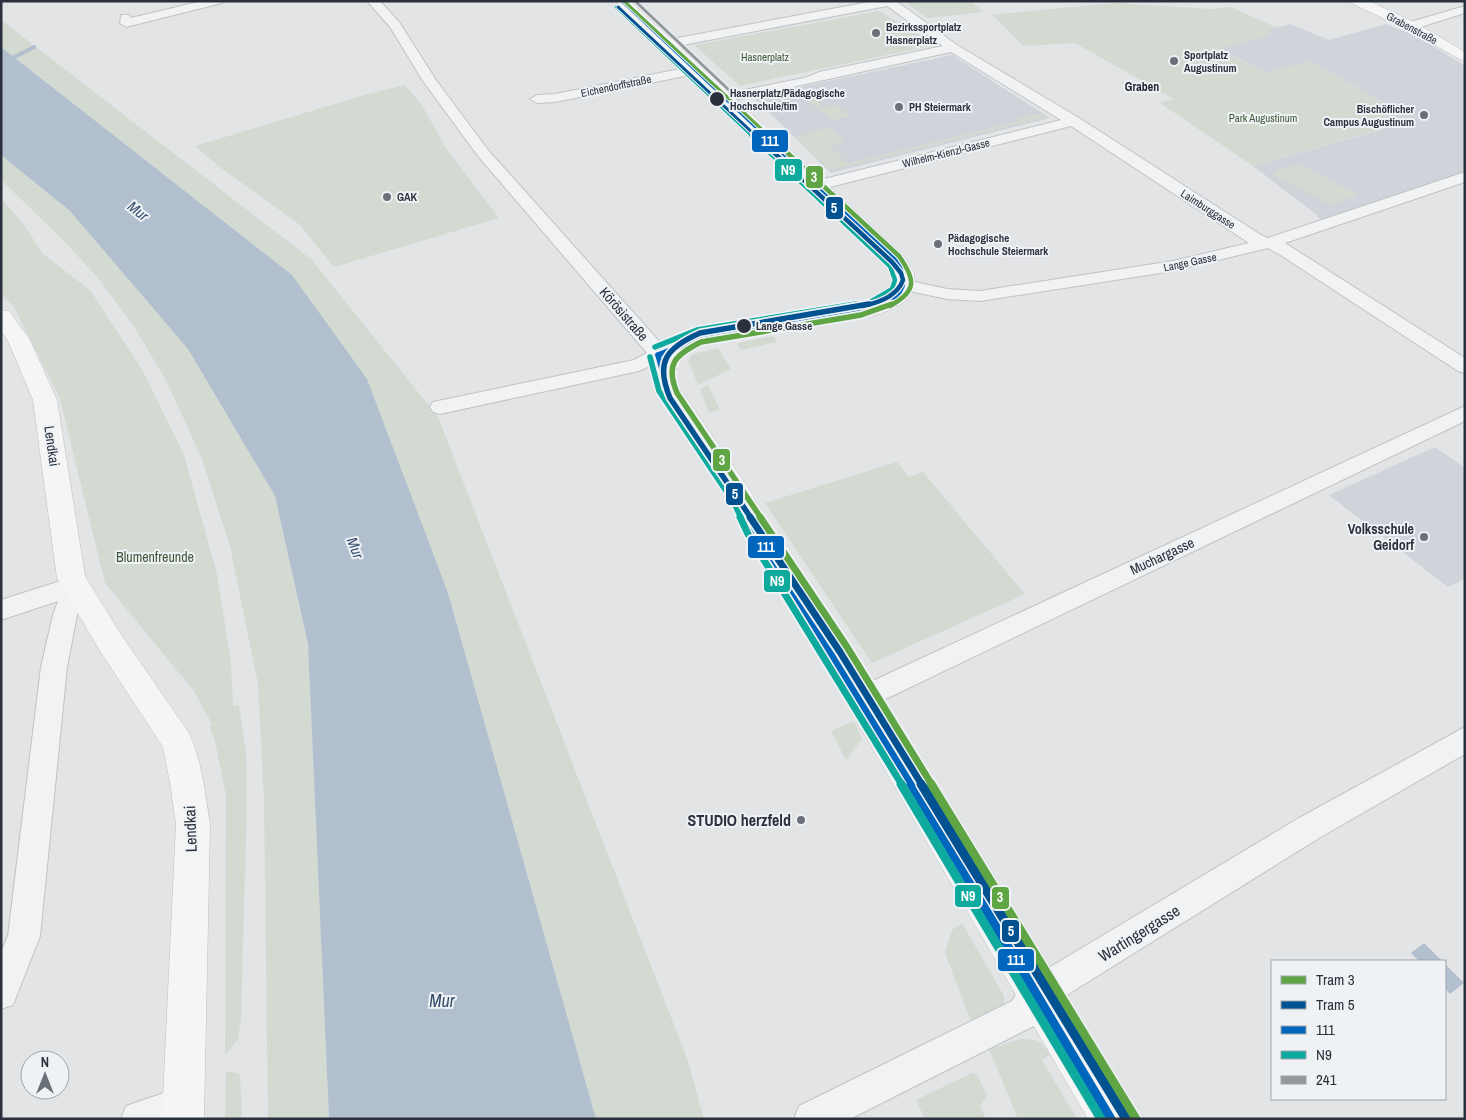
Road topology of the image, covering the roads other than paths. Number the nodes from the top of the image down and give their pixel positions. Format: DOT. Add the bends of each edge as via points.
graph roads {
  1 [pos="218,1"];
  2 [pos="373,1"];
  3 [pos="622,1"];
  4 [pos="1358,1"];
  5 [pos="888,2"];
  6 [pos="1459,11"];
  7 [pos="125,18"];
  8 [pos="1411,26"];
  9 [pos="667,44"];
  10 [pos="953,48"];
  11 [pos="1465,58"];
  12 [pos="695,70"];
  13 [pos="725,98"];
  14 [pos="537,99"];
  15 [pos="1074,121"];
  16 [pos="1465,178"];
  17 [pos="818,185"];
  18 [pos="1269,243"];
  19 [pos="906,285"];
  20 [pos="1,316"];
  21 [pos="658,355"];
  22 [pos="1465,367"];
  23 [pos="440,407"];
  24 [pos="1465,413"];
  25 [pos="76,586"];
  26 [pos="1,610"];
  27 [pos="860,699"];
  28 [pos="1465,739"];
  29 [pos="1,993"];
  30 [pos="1036,994"];
  31 [pos="184,1112"];
  32 [pos="139,1119"];
  33 [pos="812,1119"];
  34 [pos="1110,1119"];
  1 -- 7 [label="street" via="142,20 136,16"];
  2 -- 21 [label="street, Körösistraße" via="395,25 434,87 483,153"];
  3 -- 9 [label="main road"];
  4 -- 8 [label="main road, Grabenstraße"];
  5 -- 9 [label="street"];
  5 -- 10 [label="street"];
  6 -- 8 [label="street"];
  8 -- 11 [label="main road, Grabenstraße"];
  9 -- 12 [label="main road"];
  10 -- 13 [label="street"];
  10 -- 15 [label="street, Laimburggasse"];
  12 -- 13 [label="main road"];
  12 -- 14 [label="street, Eichendorffstraße"];
  13 -- 17 [label="main road"];
  15 -- 17 [label="street, Wilhelm-Kienzl-Gasse"];
  15 -- 18 [label="street, Laimburggasse" via="1255,239"];
  16 -- 18 [label="street, Lange Gasse"];
  17 -- 19 [label="main road" via="897,260 903,268"];
  18 -- 19 [label="street, Lange Gasse" via="1173,266 980,296 947,294"];
  18 -- 22 [label="street, Laimburggasse" via="1288,252"];
  19 -- 21 [label="main road" via="902,293 883,306 698,339"];
  20 -- 25 [label="main road, Lendkai" via="19,340 45,400 71,578"];
  21 -- 23 [label="street" via="639,365"];
  21 -- 27 [label="main road, Körösistraße" via="667,387 742,499 755,529"];
  24 -- 27 [label="street, Muchargasse"];
  25 -- 26 [label="street"];
  25 -- 29 [label="street" via="65,615 54,667 24,936"];
  25 -- 31 [label="main road, Lendkai" via="178,744 187,783 192,824"];
  27 -- 30 [label="main road, Körösistraße"];
  28 -- 30 [label="street, Wartingergasse" via="1309,828"];
  30 -- 33 [label="street, Wartingergasse" via="1024,1013"];
  30 -- 34 [label="main road, Körösistraße"];
  31 -- 32 [label="street, Lendkai"];
}
